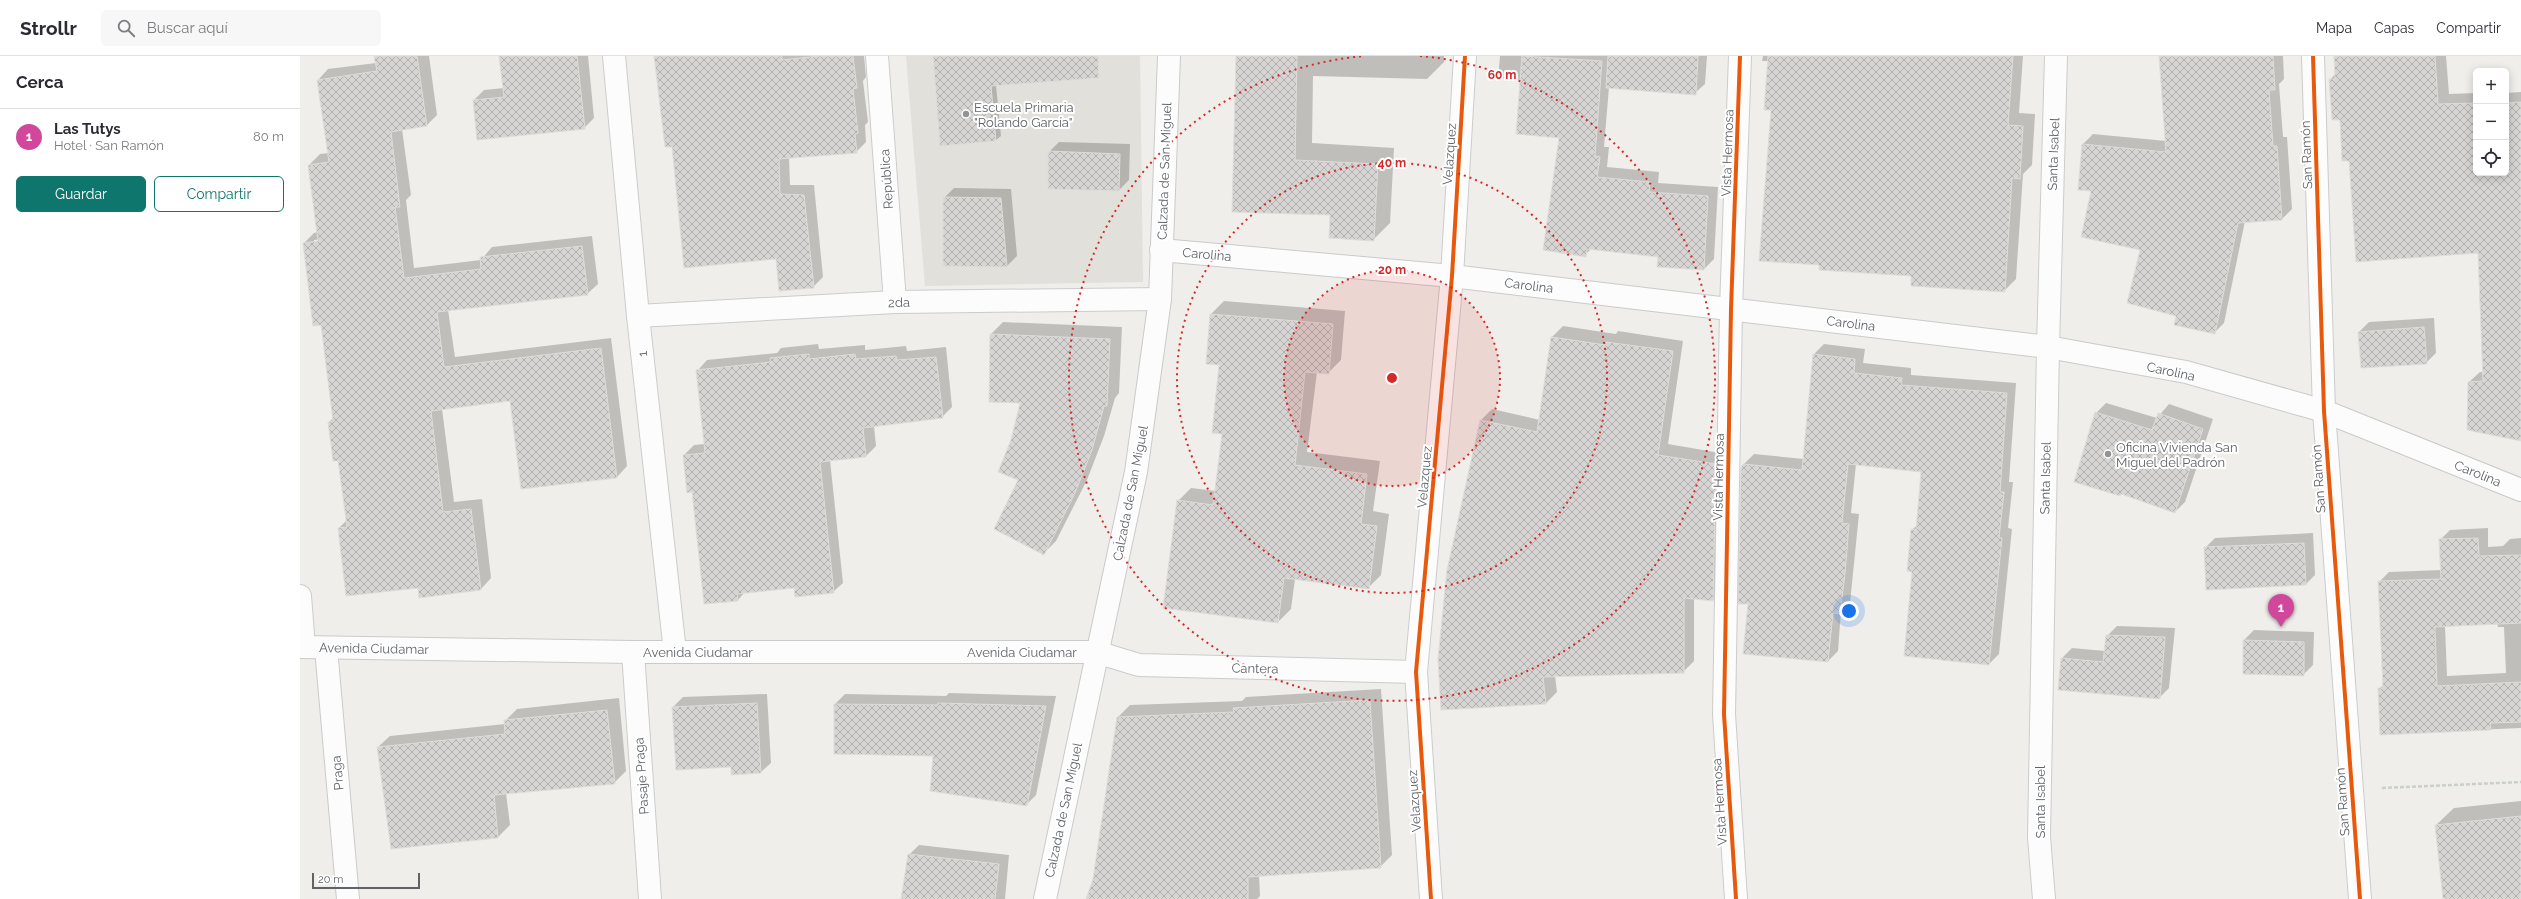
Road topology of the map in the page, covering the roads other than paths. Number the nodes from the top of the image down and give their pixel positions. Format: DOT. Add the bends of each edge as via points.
graph roads {
  1 [pos="614,56"];
  2 [pos="877,56"];
  3 [pos="1169,56"];
  4 [pos="1465,56"];
  5 [pos="1740,56"];
  6 [pos="2056,56"];
  7 [pos="2313,56"];
  8 [pos="1161,250"];
  9 [pos="1452,276"];
  10 [pos="1160,299"];
  11 [pos="894,302"];
  12 [pos="1731,309"];
  13 [pos="638,316"];
  14 [pos="2048,347"];
  15 [pos="2324,411"];
  16 [pos="2521,490"];
  17 [pos="300,596"];
  18 [pos="302,647"];
  19 [pos="326,648"];
  20 [pos="633,652"];
  21 [pos="676,652"];
  22 [pos="1096,652"];
  23 [pos="1416,672"];
  24 [pos="348,899"];
  25 [pos="650,899"];
  26 [pos="1045,899"];
  27 [pos="1431,899"];
  28 [pos="1736,899"];
  29 [pos="2044,899"];
  30 [pos="2360,899"];
  1 -- 13 [label="street, 1"];
  2 -- 11 [label="street, República"];
  3 -- 8 [label="street, Calzada de San Miguel"];
  4 -- 9 [label="street, Velazquez"];
  5 -- 12 [label="street, Vista Hermosa"];
  6 -- 14 [label="street, Santa Isabel"];
  7 -- 15 [label="street, San Ramón"];
  8 -- 9 [label="street, Carolina"];
  8 -- 10 [label="street, Calzada de San Miguel"];
  9 -- 12 [label="street, Carolina"];
  9 -- 23 [label="street, Velazquez"];
  10 -- 11 [label="street, 2da"];
  10 -- 22 [label="street, Calzada de San Miguel" via="1136,472"];
  11 -- 13 [label="street, 2da"];
  12 -- 14 [label="street, Carolina"];
  12 -- 28 [label="street, Vista Hermosa" via="1724,714"];
  13 -- 21 [label="street, 1"];
  14 -- 15 [label="street, Carolina" via="2186,372"];
  14 -- 29 [label="street, Santa Isabel" via="2039,837"];
  15 -- 16 [label="street, Carolina"];
  15 -- 30 [label="street, San Ramón"];
  17 -- 18 [label="street"];
  18 -- 19 [label="street, Avenida Ciudamar"];
  19 -- 20 [label="street, Avenida Ciudamar"];
  19 -- 24 [label="street, Praga"];
  20 -- 21 [label="street, Avenida Ciudamar"];
  20 -- 25 [label="street, Pasaje Praga"];
  21 -- 22 [label="street, Avenida Ciudamar"];
  22 -- 23 [label="street, Cantera" via="1139,665"];
  22 -- 26 [label="street, Calzada de San Miguel"];
  23 -- 27 [label="street, Velazquez"];
}
